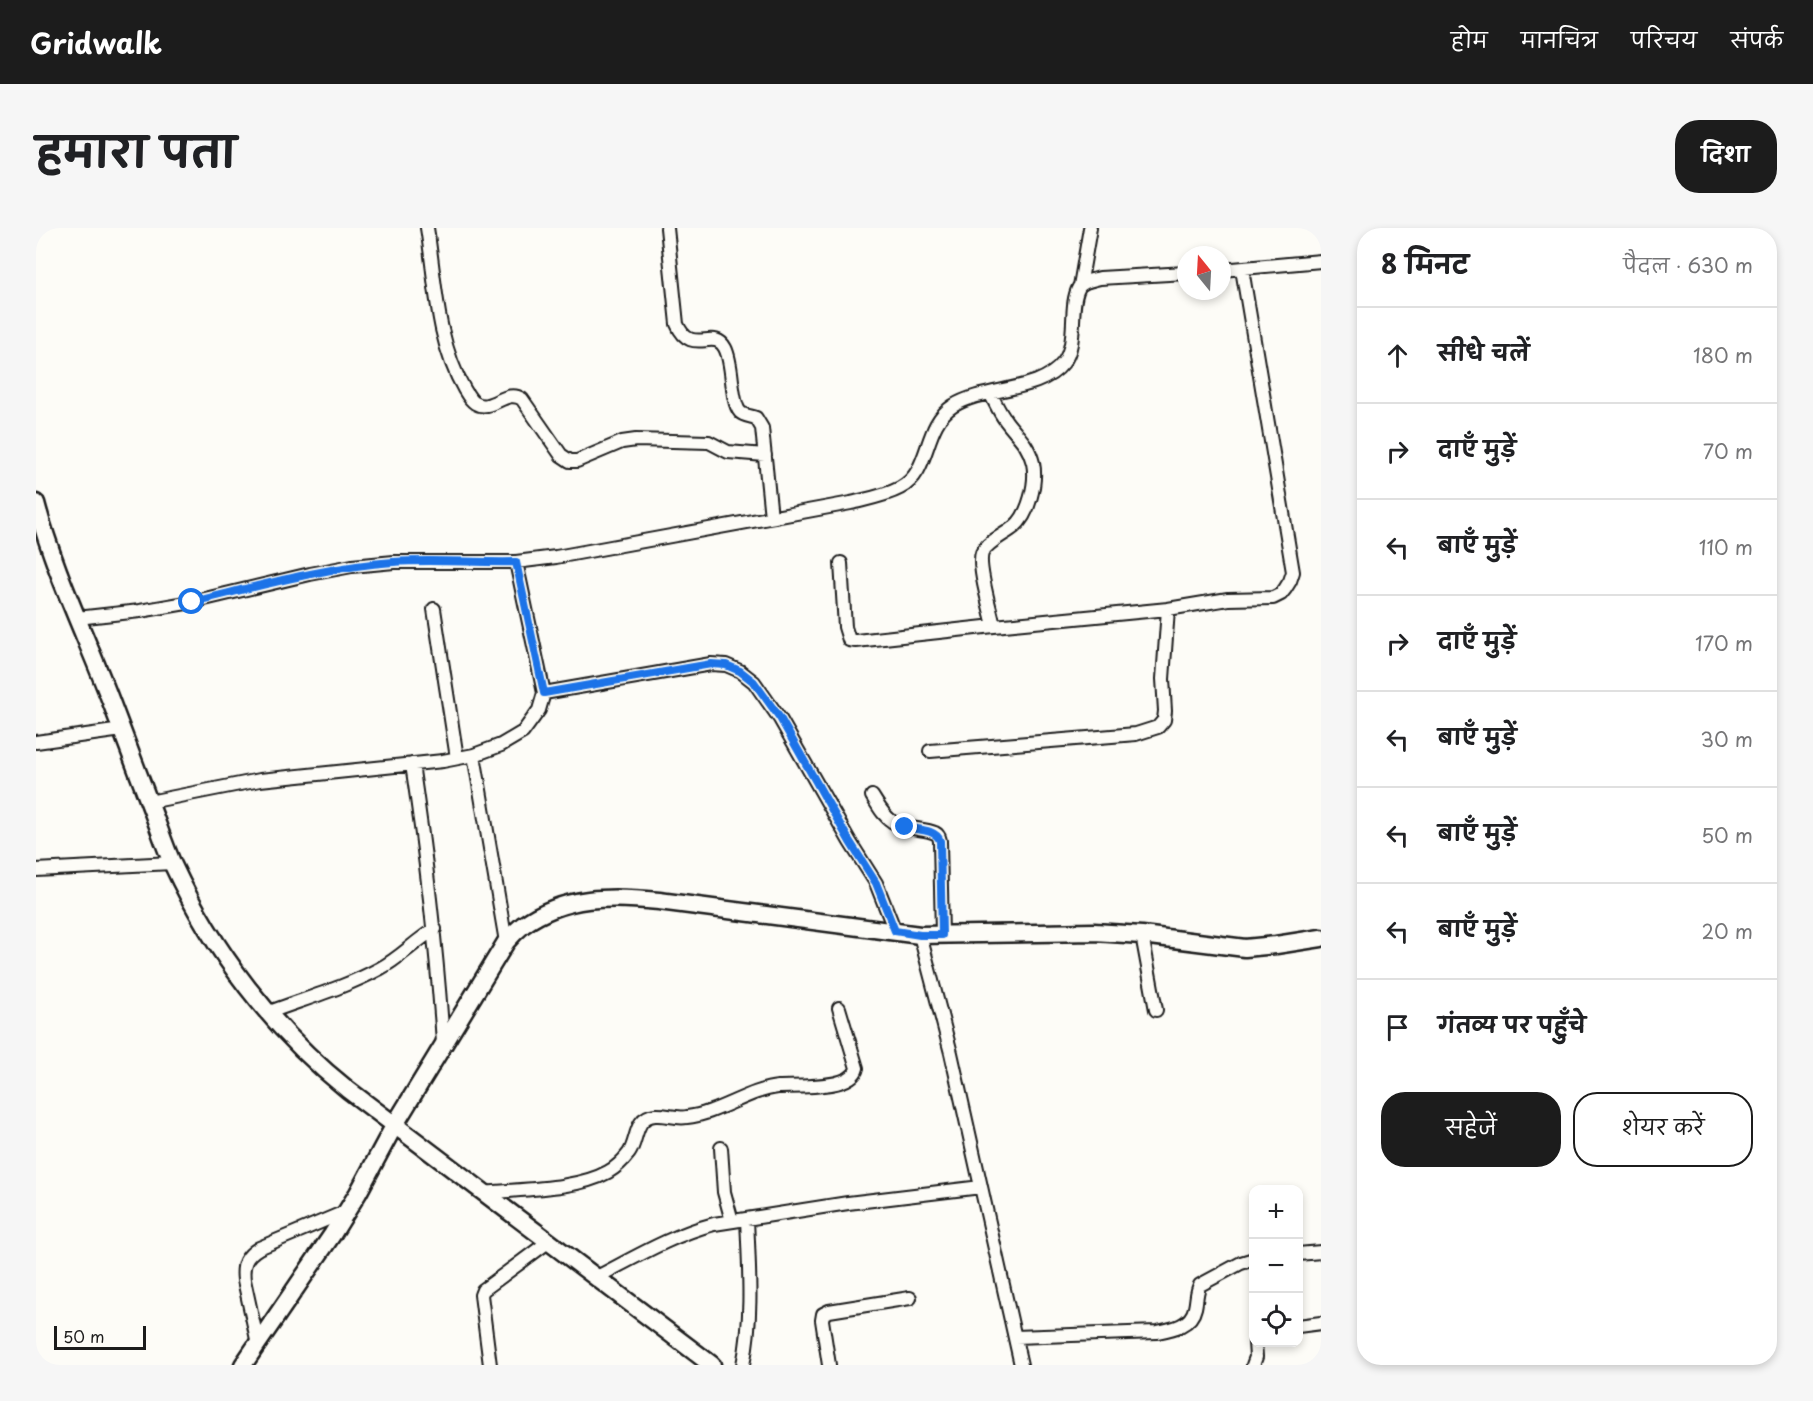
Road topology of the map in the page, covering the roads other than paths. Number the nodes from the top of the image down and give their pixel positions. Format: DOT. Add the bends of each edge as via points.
graph roads {
  1 [pos="427,228"];
  2 [pos="667,228"];
  3 [pos="1090,228"];
  4 [pos="1321,261"];
  5 [pos="1242,269"];
  6 [pos="1231,270"];
  7 [pos="1177,274"];
  8 [pos="1080,286"];
  9 [pos="990,393"];
  10 [pos="765,455"];
  11 [pos="36,503"];
  12 [pos="771,517"];
  13 [pos="516,562"];
  14 [pos="841,563"];
  15 [pos="434,609"];
  16 [pos="1168,609"];
  17 [pos="77,618"];
  18 [pos="994,626"];
  19 [pos="544,693"];
  20 [pos="122,730"];
  21 [pos="36,742"];
  22 [pos="930,750"];
  23 [pos="474,755"];
  24 [pos="457,758"];
  25 [pos="412,764"];
  26 [pos="872,796"];
  27 [pos="149,802"];
  28 [pos="172,863"];
  29 [pos="36,870"];
  30 [pos="435,929"];
  31 [pos="895,931"];
  32 [pos="1142,934"];
  33 [pos="920,935"];
  34 [pos="942,935"];
  35 [pos="1321,938"];
  36 [pos="506,942"];
  37 [pos="839,1008"];
  38 [pos="1156,1010"];
  39 [pos="267,1012"];
  40 [pos="443,1043"];
  41 [pos="394,1126"];
  42 [pos="721,1148"];
  43 [pos="981,1187"];
  44 [pos="483,1193"];
  45 [pos="347,1211"];
  46 [pos="747,1219"];
  47 [pos="732,1221"];
  48 [pos="548,1242"];
  49 [pos="1321,1252"];
  50 [pos="1303,1254"];
  51 [pos="1249,1260"];
  52 [pos="595,1278"];
  53 [pos="910,1298"];
  54 [pos="1321,1323"];
  55 [pos="1303,1325"];
  56 [pos="1015,1337"];
  57 [pos="258,1344"];
  58 [pos="1256,1347"];
  59 [pos="243,1365"];
  60 [pos="490,1365"];
  61 [pos="712,1365"];
  62 [pos="743,1365"];
  63 [pos="829,1365"];
  64 [pos="1021,1365"];
  65 [pos="1253,1365"];
  1 -- 10 [label="street" via="450,359 477,405 518,396 561,455 570,461 636,440 709,442 728,452"];
  2 -- 10 [label="street" via="680,332 693,341 715,339 724,347 737,408 760,422"];
  3 -- 8 [label="street"];
  4 -- 5 [label="street"];
  5 -- 6 [label="street"];
  5 -- 16 [label="street" via="1293,572 1285,589 1273,598 1228,599"];
  7 -- 8 [label="street" via="1100,278"];
  8 -- 9 [label="street" via="1071,347 1064,362 1035,382"];
  9 -- 12 [label="street" via="954,405 942,415 933,428 916,475 902,488 851,503"];
  9 -- 18 [label="street" via="1027,447 1034,485 1017,525 981,555"];
  10 -- 12 [label="street"];
  11 -- 17 [label="street"];
  12 -- 13 [label="street"];
  13 -- 17 [label="street" via="352,566 192,602"];
  13 -- 19 [label="street"];
  14 -- 18 [label="street" via="845,627 849,639 856,642"];
  15 -- 24 [label="street"];
  16 -- 18 [label="street"];
  16 -- 22 [label="street" via="1165,711 1158,727 1136,734"];
  17 -- 20 [label="street"];
  19 -- 23 [label="street" via="539,710 523,732"];
  19 -- 31 [label="street" via="711,664 740,671 754,682 780,718 876,883"];
  20 -- 21 [label="street"];
  20 -- 27 [label="street"];
  23 -- 24 [label="street"];
  23 -- 36 [label="street"];
  24 -- 25 [label="street"];
  25 -- 27 [label="street" via="260,780"];
  25 -- 30 [label="street"];
  26 -- 34 [label="street" via="891,821 939,836"];
  27 -- 28 [label="street"];
  28 -- 29 [label="street"];
  28 -- 39 [label="street" via="226,960"];
  30 -- 39 [label="street" via="380,969"];
  30 -- 40 [label="street"];
  31 -- 33 [label="street"];
  31 -- 36 [label="street" via="620,897 593,898 546,912 522,926"];
  32 -- 34 [label="street"];
  32 -- 35 [label="street" via="1245,948"];
  32 -- 38 [label="street"];
  33 -- 34 [label="street"];
  33 -- 43 [label="street"];
  36 -- 40 [label="street"];
  37 -- 44 [label="street" via="857,1068 852,1078 821,1085 776,1087 687,1118 652,1115 638,1126 630,1152 620,1164 592,1179"];
  39 -- 41 [label="street" via="318,1067"];
  40 -- 41 [label="street"];
  41 -- 44 [label="street"];
  41 -- 45 [label="street"];
  42 -- 47 [label="street" via="724,1192"];
  43 -- 46 [label="street"];
  43 -- 56 [label="street"];
  44 -- 48 [label="street"];
  45 -- 57 [label="street"];
  45 -- 57 [label="street" via="259,1248 245,1260 243,1280"];
  46 -- 47 [label="street"];
  46 -- 62 [label="street" via="750,1308"];
  47 -- 52 [label="street" via="697,1228"];
  48 -- 52 [label="street"];
  48 -- 60 [label="street" via="483,1290"];
  49 -- 50 [label="street"];
  51 -- 56 [label="street" via="1200,1285 1190,1319 1172,1330"];
  52 -- 61 [label="street"];
  53 -- 63 [label="street" via="823,1314"];
  54 -- 55 [label="street"];
  56 -- 64 [label="street"];
  57 -- 59 [label="street"];
  58 -- 65 [label="street"];
}
